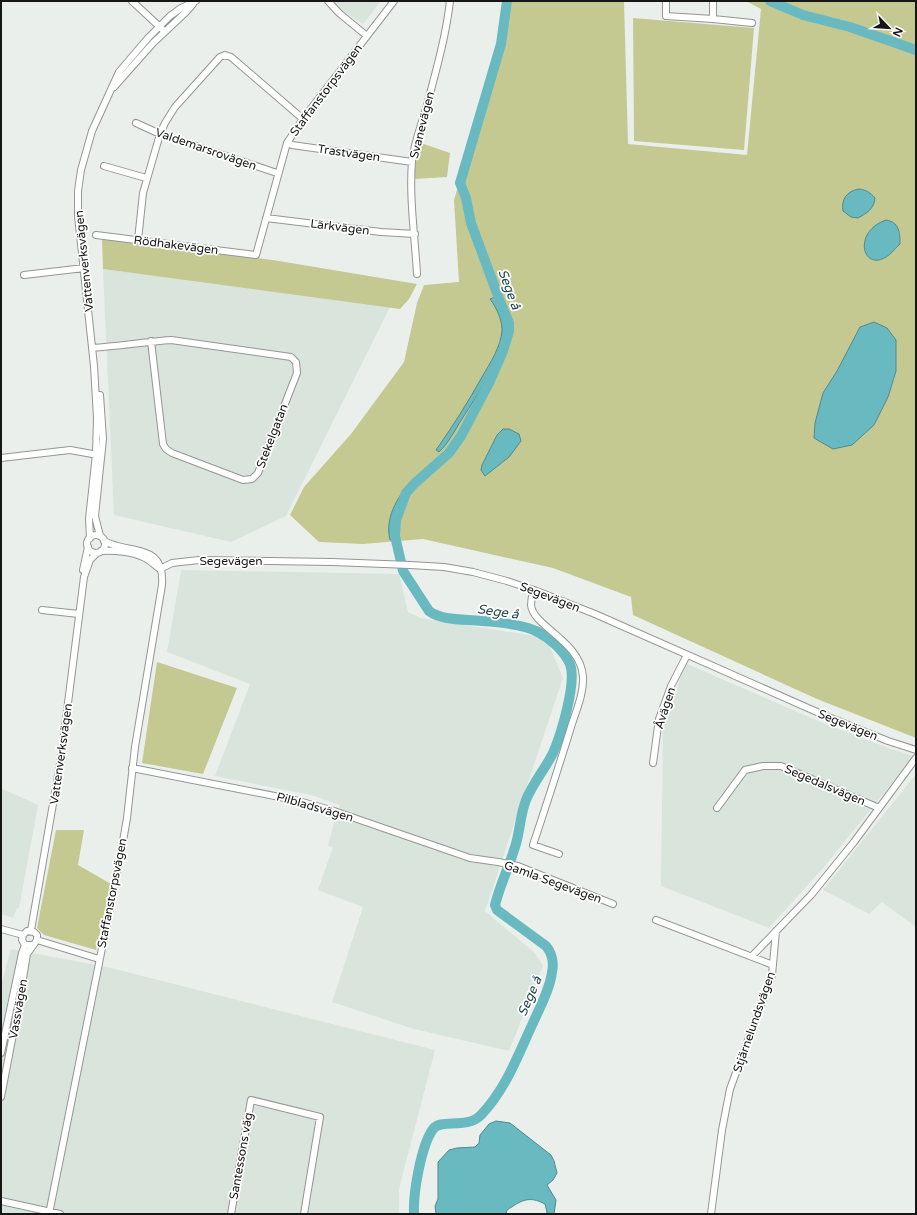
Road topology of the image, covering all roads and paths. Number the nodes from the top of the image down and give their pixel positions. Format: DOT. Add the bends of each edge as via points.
graph roads {
  1 [pos="132,1"];
  2 [pos="328,1"];
  3 [pos="394,1"];
  4 [pos="450,1"];
  5 [pos="666,1"];
  6 [pos="713,1"];
  7 [pos="196,2"];
  8 [pos="713,19"];
  9 [pos="752,23"];
  10 [pos="160,26"];
  11 [pos="165,32"];
  12 [pos="367,36"];
  13 [pos="112,89"];
  14 [pos="303,118"];
  15 [pos="136,123"];
  16 [pos="160,134"];
  17 [pos="286,143"];
  18 [pos="412,162"];
  19 [pos="104,166"];
  20 [pos="277,174"];
  21 [pos="146,178"];
  22 [pos="266,218"];
  23 [pos="415,234"];
  24 [pos="96,235"];
  25 [pos="138,240"];
  26 [pos="256,255"];
  27 [pos="84,268"];
  28 [pos="418,274"];
  29 [pos="24,275"];
  30 [pos="151,341"];
  31 [pos="92,348"];
  32 [pos="99,455"];
  33 [pos="1,458"];
  34 [pos="90,538"];
  35 [pos="102,538"];
  36 [pos="88,547"];
  37 [pos="99,552"];
  38 [pos="160,569"];
  39 [pos="84,578"];
  40 [pos="534,590"];
  41 [pos="42,610"];
  42 [pos="79,614"];
  43 [pos="687,655"];
  44 [pos="916,750"];
  45 [pos="916,758"];
  46 [pos="653,763"];
  47 [pos="132,768"];
  48 [pos="717,808"];
  49 [pos="879,808"];
  50 [pos="559,854"];
  51 [pos="496,861"];
  52 [pos="613,904"];
  53 [pos="656,920"];
  54 [pos="1,929"];
  55 [pos="31,930"];
  56 [pos="776,931"];
  57 [pos="23,935"];
  58 [pos="35,943"];
  59 [pos="25,945"];
  60 [pos="752,956"];
  61 [pos="99,959"];
  62 [pos="774,965"];
  63 [pos="1,1053"];
  64 [pos="1,1097"];
  65 [pos="1,1201"];
  66 [pos="49,1213"];
  67 [pos="60,1214"];
  68 [pos="230,1214"];
  69 [pos="304,1214"];
  70 [pos="711,1214"];
  1 -- 10 [label="street"];
  2 -- 12 [label="street" via="338,13"];
  3 -- 12 [label="street, Staffanstorpsvägen"];
  4 -- 18 [label="street, Svanevägen" via="448,22"];
  5 -- 8 [label="street" via="666,16"];
  6 -- 8 [label="street"];
  7 -- 10 [label="street, Vattenverksvägen" via="181,8"];
  7 -- 11 [label="street, Vattenverksvägen"];
  8 -- 9 [label="street"];
  10 -- 11 [label="street"];
  10 -- 13 [label="street, Vattenverksvägen" via="119,72"];
  11 -- 13 [label="street, Vattenverksvägen"];
  12 -- 14 [label="street, Staffanstorpsvägen"];
  13 -- 27 [label="street, Vattenverksvägen" via="92,131 81,170 78,216"];
  14 -- 16 [label="street" via="234,59 225,56 220,57 181,100"];
  14 -- 17 [label="street, Staffanstorpsvägen"];
  15 -- 16 [label="street, Valdemarsrovägen"];
  16 -- 20 [label="street, Valdemarsrovägen"];
  16 -- 21 [label="street"];
  17 -- 18 [label="street, Trastvägen"];
  17 -- 20 [label="street, Staffanstorpsvägen"];
  18 -- 23 [label="street, Svanevägen"];
  19 -- 21 [label="street"];
  20 -- 22 [label="street, Staffanstorpsvägen"];
  21 -- 25 [label="street" via="142,193"];
  22 -- 23 [label="street, Lärkvägen"];
  22 -- 26 [label="street, Staffanstorpsvägen"];
  23 -- 28 [label="street, Svanevägen"];
  24 -- 25 [label="street, Rödhakevägen"];
  25 -- 26 [label="street, Rödhakevägen"];
  27 -- 29 [label="street"];
  27 -- 31 [label="street, Vattenverksvägen"];
  30 -- 30 [label="street, Stekelgatan" via="171,340 280,354 291,356 296,362 297,373 258,473 252,479 243,480 166,450 163,444"];
  30 -- 31 [label="street, Stekelgatan"];
  31 -- 32 [label="street, Vattenverksvägen" via="94,366 98,374 101,413"];
  32 -- 33 [label="street" via="70,450"];
  32 -- 34 [label="street, Vattenverksvägen" via="89,514"];
  32 -- 35 [label="street, Vattenverksvägen" via="95,516"];
  34 -- 35 [label="street" via="93,535"];
  34 -- 36 [label="street" via="87,542"];
  35 -- 37 [label="street" via="105,546"];
  35 -- 38 [label="street" via="116,546 148,553 157,559"];
  36 -- 37 [label="street" via="90,551"];
  36 -- 39 [label="street, Vattenverksvägen" via="83,569"];
  37 -- 38 [label="street" via="112,551 140,556"];
  37 -- 39 [label="street, Vattenverksvägen" via="90,560"];
  38 -- 40 [label="street, Segevägen" via="172,563 199,560 400,564 473,572"];
  38 -- 47 [label="street, Staffanstorpsvägen" via="162,585"];
  39 -- 42 [label="street, Vattenverksvägen"];
  40 -- 43 [label="street, Segevägen"];
  40 -- 50 [label="street" via="531,604 534,613 563,639 573,652 583,677 580,697 533,845"];
  41 -- 42 [label="street"];
  42 -- 55 [label="street, Vattenverksvägen" via="62,758"];
  43 -- 44 [label="street, Segevägen" via="826,716"];
  43 -- 46 [label="street, Åvägen" via="658,719"];
  45 -- 49 [label="street"];
  47 -- 51 [label="street, Pilbladsvägen" via="295,800 470,858"];
  47 -- 61 [label="street, Staffanstorpsvägen" via="123,839"];
  48 -- 49 [label="street, Segedalsvägen" via="745,770 781,766"];
  49 -- 56 [label="street" via="811,895"];
  51 -- 52 [label="street, Gamla Segevägen" via="518,866"];
  53 -- 60 [label="street"];
  54 -- 57 [label="street"];
  55 -- 57 [label="street"];
  55 -- 58 [label="street" via="36,934"];
  56 -- 60 [label="street"];
  56 -- 62 [label="street, Stjärnelundsvägen"];
  57 -- 59 [label="street"];
  58 -- 59 [label="street"];
  58 -- 61 [label="street"];
  58 -- 64 [label="street, Vassvägen" via="27,954"];
  59 -- 63 [label="street, Vassvägen"];
  60 -- 62 [label="street"];
  61 -- 66 [label="street, Staffanstorpsvägen"];
  62 -- 70 [label="street, Stjärnelundsvägen" via="730,1089"];
  65 -- 66 [label="street"];
  66 -- 67 [label="street"];
  68 -- 69 [label="street, Santessons väg" via="251,1100 320,1117"];
}
